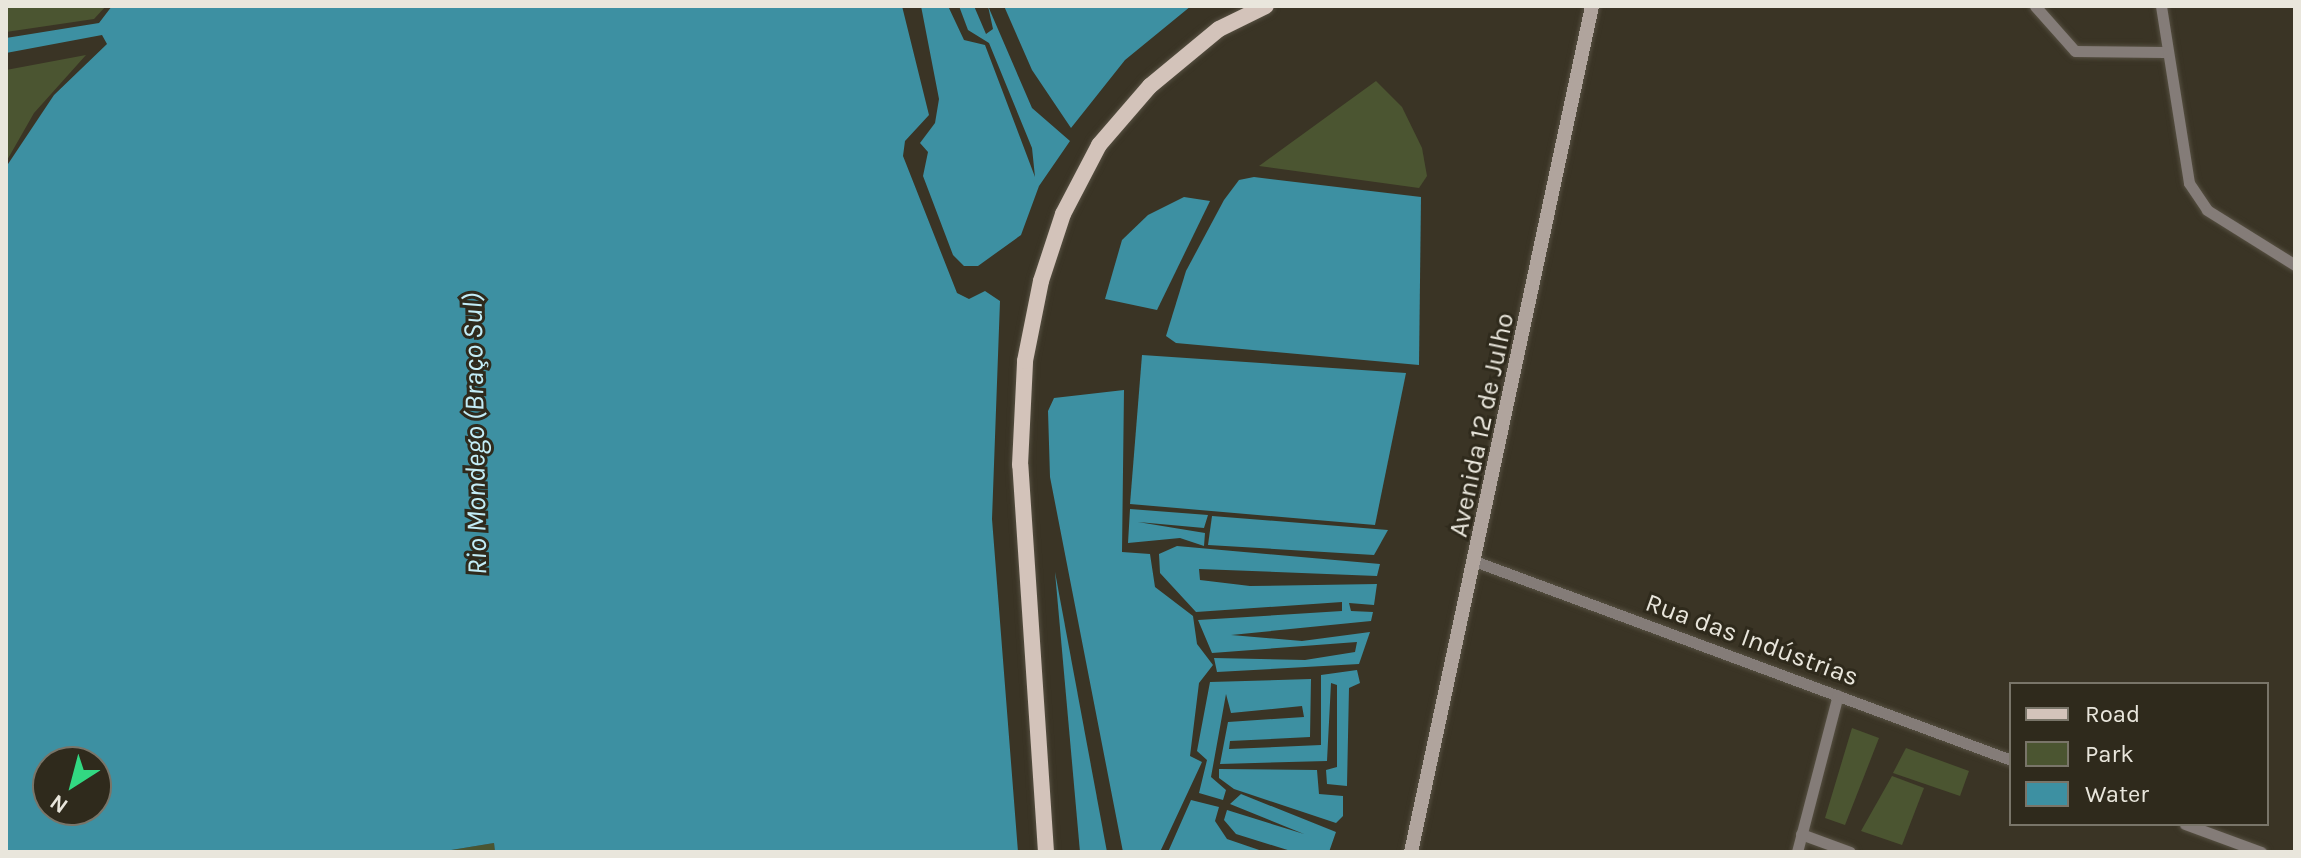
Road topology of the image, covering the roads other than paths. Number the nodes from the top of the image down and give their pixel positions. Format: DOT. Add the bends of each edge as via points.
graph roads {
  1 [pos="1266,6"];
  2 [pos="1592,6"];
  3 [pos="2035,6"];
  4 [pos="2161,6"];
  5 [pos="2164,52"];
  6 [pos="2295,265"];
  7 [pos="1477,562"];
  8 [pos="1838,695"];
  9 [pos="2009,759"];
  10 [pos="2190,826"];
  11 [pos="1801,834"];
  12 [pos="2240,848"];
  13 [pos="1046,852"];
  14 [pos="1411,852"];
  15 [pos="1797,852"];
  16 [pos="1850,852"];
  17 [pos="2261,852"];
  1 -- 13 [label="main road" via="1219,29 1150,86 1099,145 1063,214 1041,281 1025,361 1020,465"];
  2 -- 7 [label="main road, Avenida 12 de Julho"];
  3 -- 5 [label="street" via="2075,51"];
  4 -- 5 [label="street"];
  5 -- 6 [label="street" via="2189,183 2207,210"];
  7 -- 8 [label="street, Rua das Indústrias"];
  7 -- 14 [label="main road, Avenida 12 de Julho"];
  8 -- 9 [label="street, Rua das Indústrias"];
  8 -- 11 [label="street"];
  10 -- 12 [label="street"];
  11 -- 15 [label="street"];
  11 -- 16 [label="street"];
  12 -- 17 [label="street"];
}
